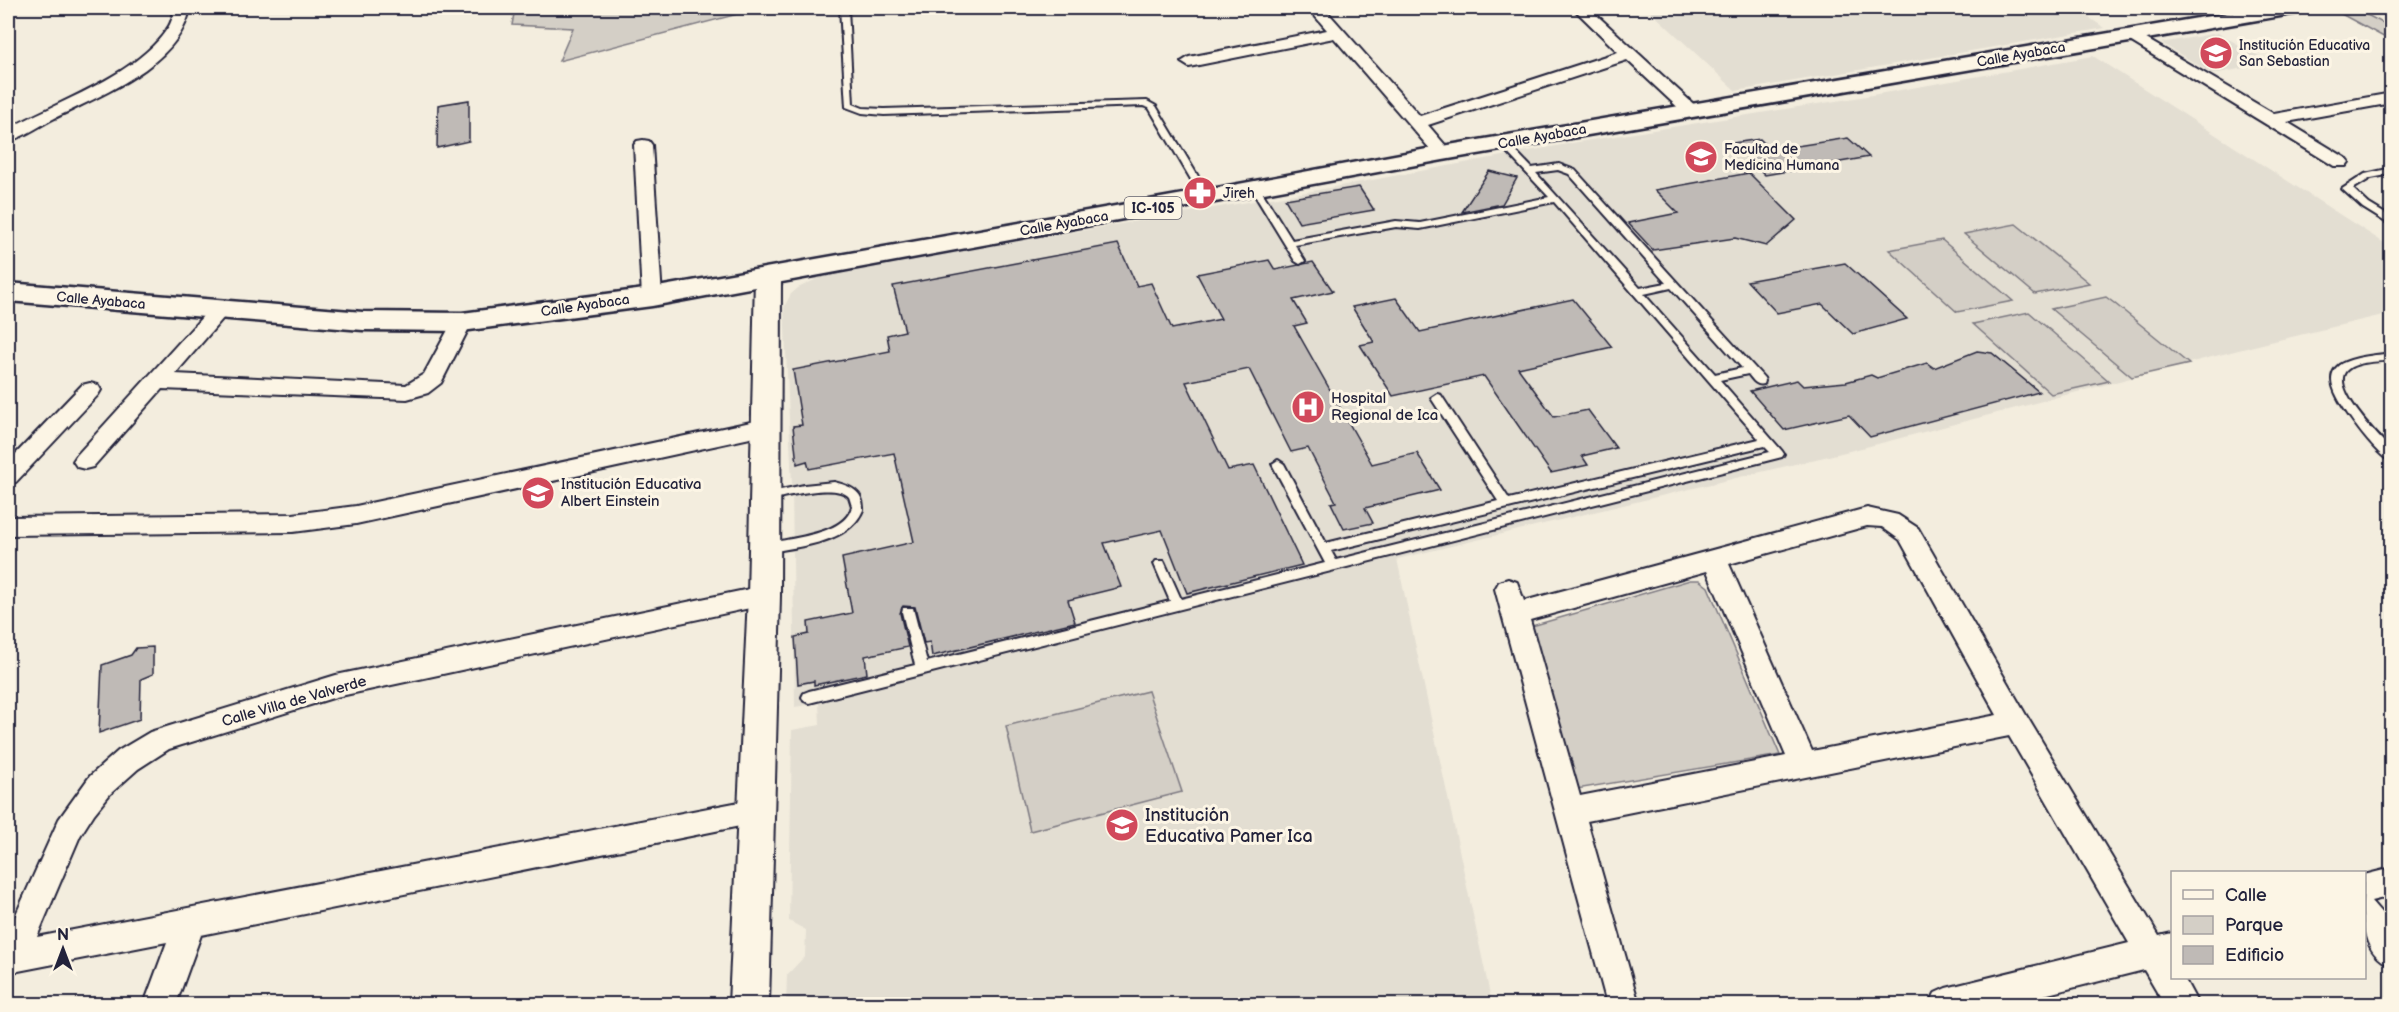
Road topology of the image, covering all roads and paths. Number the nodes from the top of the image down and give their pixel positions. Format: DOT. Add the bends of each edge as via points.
graph roads {
  1 [pos="182,8"];
  2 [pos="844,8"];
  3 [pos="1316,8"];
  4 [pos="1580,8"];
  5 [pos="2292,8"];
  6 [pos="1339,32"];
  7 [pos="2131,35"];
  8 [pos="1629,54"];
  9 [pos="1189,62"];
  10 [pos="2391,98"];
  11 [pos="1692,111"];
  12 [pos="2272,120"];
  13 [pos="1416,123"];
  14 [pos="8,136"];
  15 [pos="1503,143"];
  16 [pos="643,145"];
  17 [pos="1443,153"];
  18 [pos="2340,162"];
  19 [pos="1528,171"];
  20 [pos="2391,171"];
  21 [pos="1256,189"];
  22 [pos="1206,198"];
  23 [pos="1554,199"];
  24 [pos="2391,223"];
  25 [pos="1289,243"];
  26 [pos="1300,261"];
  27 [pos="768,276"];
  28 [pos="1674,284"];
  29 [pos="8,292"];
  30 [pos="1637,292"];
  31 [pos="652,297"];
  32 [pos="221,309"];
  33 [pos="462,322"];
  34 [pos="2391,356"];
  35 [pos="1750,370"];
  36 [pos="1712,378"];
  37 [pos="157,381"];
  38 [pos="1760,381"];
  39 [pos="90,390"];
  40 [pos="1437,398"];
  41 [pos="765,427"];
  42 [pos="1767,441"];
  43 [pos="2391,458"];
  44 [pos="85,461"];
  45 [pos="1278,464"];
  46 [pos="8,476"];
  47 [pos="765,497"];
  48 [pos="1506,504"];
  49 [pos="8,526"];
  50 [pos="764,548"];
  51 [pos="1323,548"];
  52 [pos="1714,559"];
  53 [pos="1160,564"];
  54 [pos="1332,565"];
  55 [pos="764,596"];
  56 [pos="1177,603"];
  57 [pos="908,612"];
  58 [pos="922,668"];
  59 [pos="809,697"];
  60 [pos="2016,723"];
  61 [pos="1804,766"];
  62 [pos="1570,811"];
  63 [pos="755,812"];
  64 [pos="2391,882"];
  65 [pos="2366,888"];
  66 [pos="2366,916"];
  67 [pos="189,924"];
  68 [pos="2163,951"];
  69 [pos="2391,951"];
  70 [pos="10,958"];
  71 [pos="2171,974"];
  72 [pos="2173,979"];
  73 [pos="160,1005"];
  74 [pos="749,1005"];
  75 [pos="1623,1005"];
  76 [pos="1946,1005"];
  77 [pos="2182,1005"];
  1 -- 14 [label="street" via="174,32 136,67"];
  2 -- 22 [label="lane" via="849,105 884,112 1144,103 1152,106"];
  3 -- 6 [label="street"];
  4 -- 8 [label="street"];
  5 -- 7 [label="main road, Calle Ayabaca / IC-105"];
  6 -- 9 [label="street"];
  6 -- 13 [label="street"];
  7 -- 11 [label="main road, Calle Ayabaca / IC-105"];
  7 -- 12 [label="street"];
  8 -- 11 [label="street"];
  8 -- 13 [label="street"];
  10 -- 12 [label="street"];
  11 -- 15 [label="main road, Calle Ayabaca / IC-105"];
  12 -- 18 [label="street"];
  13 -- 17 [label="street"];
  15 -- 17 [label="main road, Calle Ayabaca / IC-105"];
  15 -- 19 [label="lane"];
  16 -- 31 [label="street"];
  17 -- 21 [label="main road, Calle Ayabaca / IC-105"];
  19 -- 23 [label="lane"];
  19 -- 28 [label="lane" via="1559,166 1572,172"];
  20 -- 24 [label="lane" via="2368,176 2347,189"];
  21 -- 22 [label="main road, Calle Ayabaca / IC-105"];
  21 -- 25 [label="lane"];
  22 -- 27 [label="main road, Calle Ayabaca / IC-105"];
  23 -- 25 [label="lane" via="1420,226 1382,226"];
  23 -- 30 [label="lane"];
  25 -- 26 [label="lane"];
  27 -- 31 [label="main road, Calle Ayabaca / IC-105"];
  27 -- 41 [label="street"];
  28 -- 30 [label="lane"];
  28 -- 35 [label="lane"];
  29 -- 32 [label="main road, Calle Ayabaca / IC-105"];
  30 -- 36 [label="lane"];
  31 -- 33 [label="main road, Calle Ayabaca / IC-105"];
  32 -- 33 [label="main road, Calle Ayabaca / IC-105" via="363,321"];
  32 -- 37 [label="street"];
  33 -- 37 [label="street" via="433,378 407,392"];
  34 -- 43 [label="lane" via="2349,365 2336,377 2343,399"];
  35 -- 36 [label="lane"];
  35 -- 38 [label="lane"];
  36 -- 42 [label="lane"];
  37 -- 44 [label="street"];
  39 -- 46 [label="street"];
  40 -- 48 [label="lane"];
  41 -- 47 [label="street"];
  41 -- 49 [label="street" via="356,515 293,524"];
  42 -- 48 [label="lane"];
  42 -- 54 [label="lane" via="1778,453"];
  45 -- 51 [label="lane"];
  47 -- 50 [label="street"];
  47 -- 50 [label="lane" via="842,487 850,490 858,504 851,520 836,531"];
  48 -- 51 [label="lane"];
  50 -- 55 [label="street"];
  51 -- 54 [label="lane"];
  52 -- 60 [label="street" via="1867,517 1895,522 1909,534"];
  52 -- 61 [label="street"];
  52 -- 62 [label="street" via="1511,602"];
  53 -- 56 [label="lane"];
  54 -- 56 [label="lane"];
  55 -- 63 [label="street"];
  55 -- 70 [label="street, Calle Villa de Valverde" via="336,686 160,740 121,766 84,805 69,828"];
  56 -- 58 [label="lane"];
  57 -- 58 [label="lane"];
  58 -- 59 [label="lane"];
  60 -- 61 [label="street"];
  60 -- 68 [label="street"];
  61 -- 62 [label="street"];
  62 -- 75 [label="street"];
  63 -- 67 [label="street"];
  63 -- 74 [label="street"];
  64 -- 65 [label="street"];
  66 -- 69 [label="street"];
  67 -- 70 [label="street"];
  67 -- 73 [label="street"];
  68 -- 71 [label="street"];
  68 -- 76 [label="street"];
  72 -- 77 [label="street"];
}
